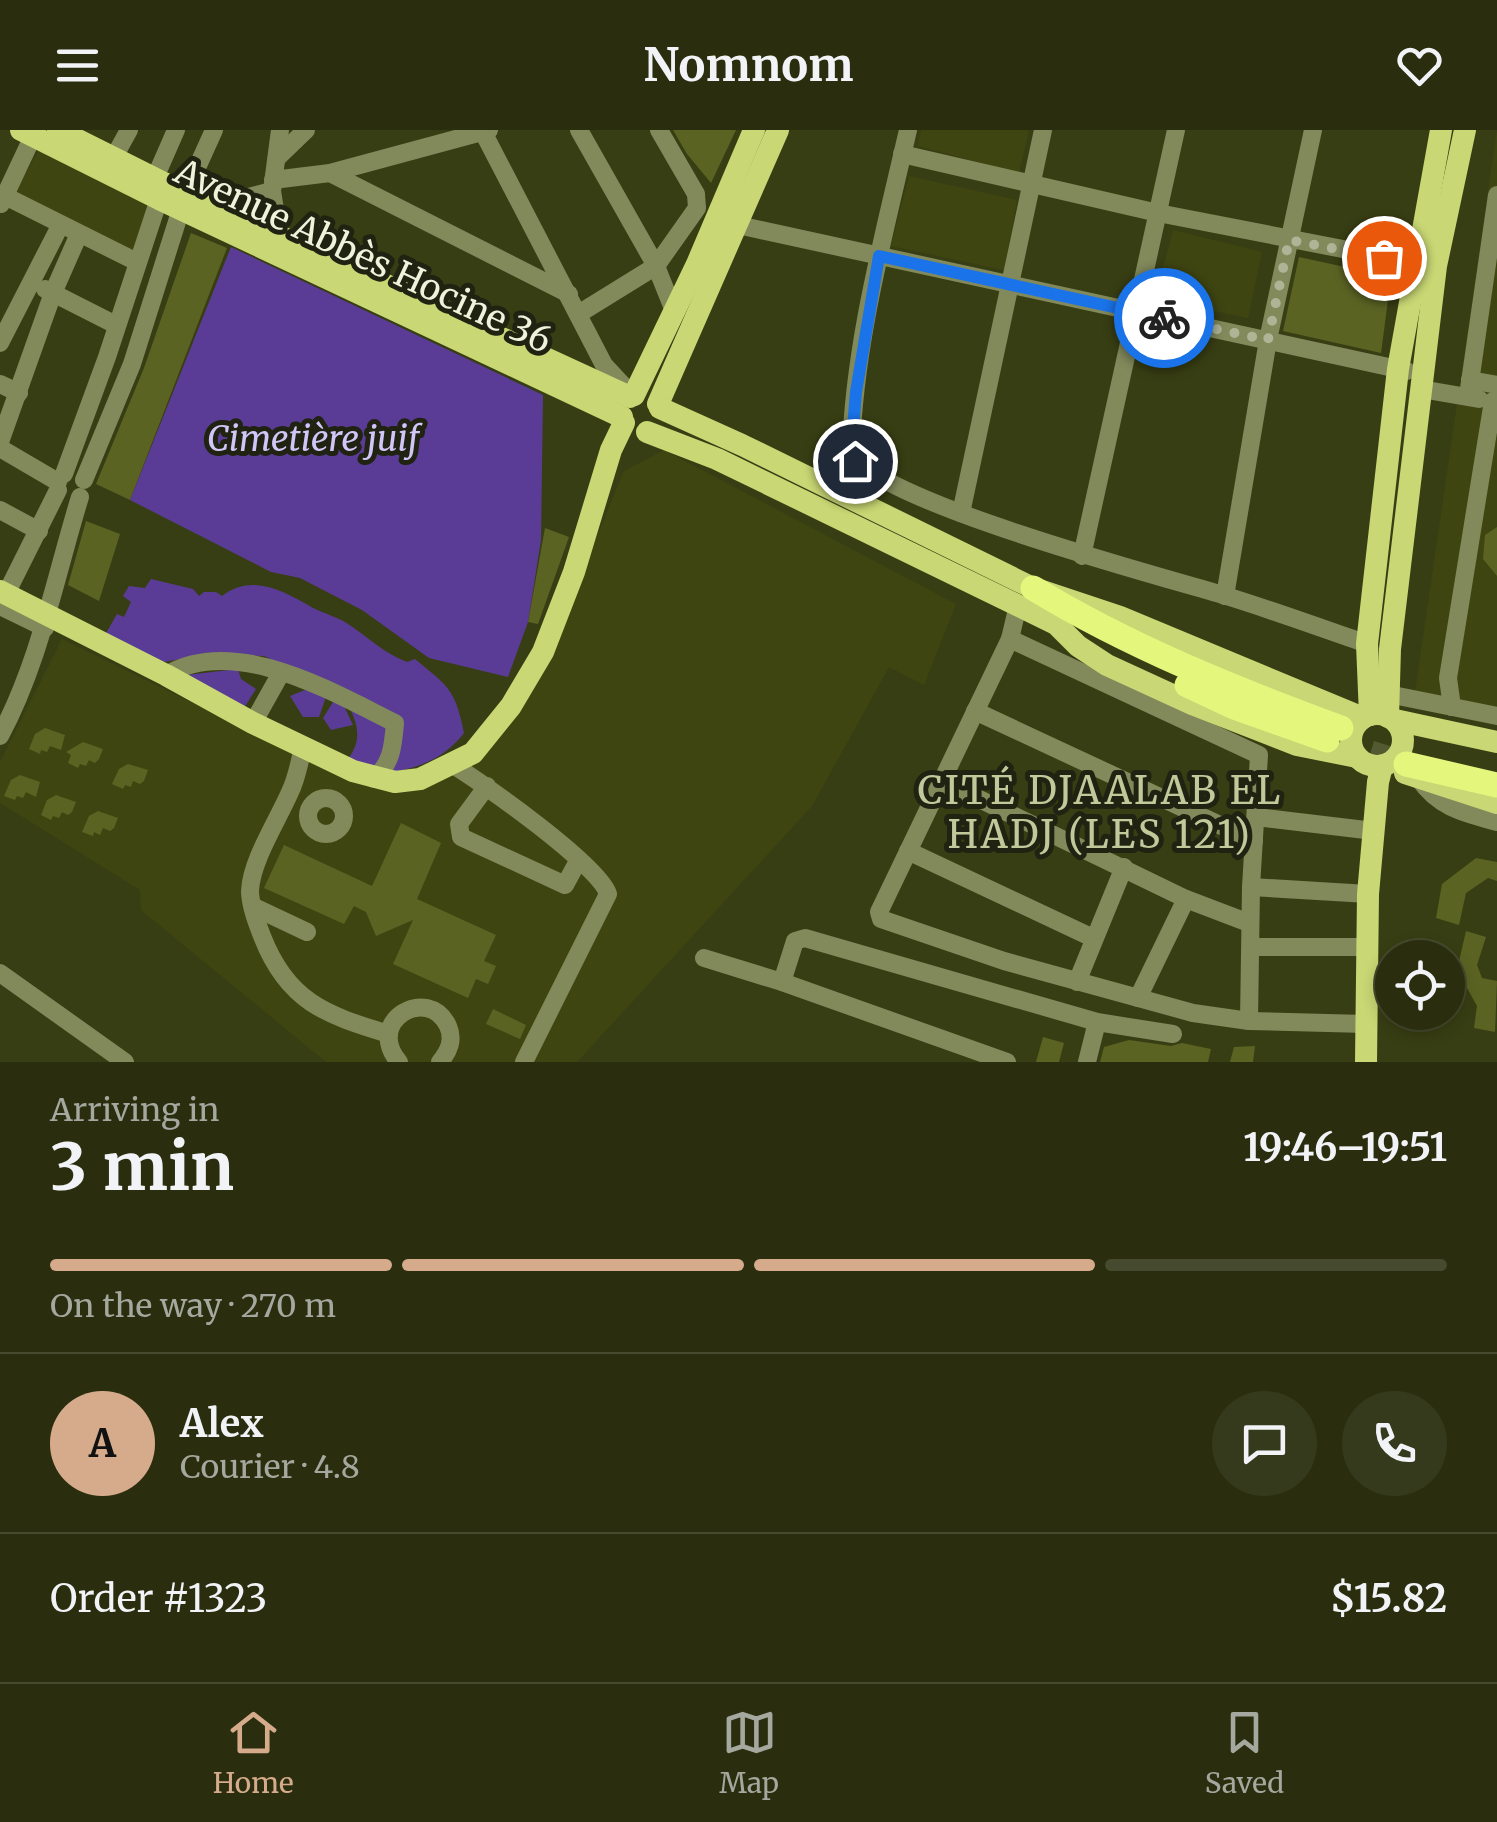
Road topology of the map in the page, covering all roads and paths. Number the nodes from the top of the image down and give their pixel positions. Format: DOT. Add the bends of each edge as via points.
graph roads {
  1 [pos="58,130"];
  2 [pos="129,130"];
  3 [pos="176,130"];
  4 [pos="214,130"];
  5 [pos="280,130"];
  6 [pos="306,130"];
  7 [pos="579,130"];
  8 [pos="659,130"];
  9 [pos="754,130"];
  10 [pos="778,130"];
  11 [pos="908,130"];
  12 [pos="1043,130"];
  13 [pos="1176,130"];
  14 [pos="1313,130"];
  15 [pos="1441,130"];
  16 [pos="1465,130"];
  17 [pos="484,131"];
  18 [pos="27,133"];
  19 [pos="902,154"];
  20 [pos="278,157"];
  21 [pos="114,159"];
  22 [pos="330,174"];
  23 [pos="1032,185"];
  24 [pos="272,186"];
  25 [pos="157,188"];
  26 [pos="1497,195"];
  27 [pos="2,200"];
  28 [pos="184,201"];
  29 [pos="218,205"];
  30 [pos="706,212"];
  31 [pos="1158,214"];
  32 [pos="738,225"];
  33 [pos="60,226"];
  34 [pos="147,233"];
  35 [pos="79,234"];
  36 [pos="279,235"];
  37 [pos="1289,240"];
  38 [pos="173,242"];
  39 [pos="879,256"];
  40 [pos="137,262"];
  41 [pos="1426,265"];
  42 [pos="656,266"];
  43 [pos="32,281"];
  44 [pos="1012,285"];
  45 [pos="53,294"];
  46 [pos="570,294"];
  47 [pos="674,311"];
  48 [pos="1136,312"];
  49 [pos="15,313"];
  50 [pos="580,313"];
  51 [pos="116,324"];
  52 [pos="42,325"];
  53 [pos="1268,340"];
  54 [pos="0,344"];
  55 [pos="107,358"];
  56 [pos="132,364"];
  57 [pos="1398,369"];
  58 [pos="1421,381"];
  59 [pos="0,384"];
  60 [pos="1469,388"];
  61 [pos="19,393"];
  62 [pos="1495,396"];
  63 [pos="659,406"];
  64 [pos="633,413"];
  65 [pos="0,445"];
  66 [pos="60,482"];
  67 [pos="82,489"];
  68 [pos="0,510"];
  69 [pos="961,513"];
  70 [pos="39,531"];
  71 [pos="1082,556"];
  72 [pos="1225,596"];
  73 [pos="2,597"];
  74 [pos="1026,597"];
  75 [pos="47,621"];
  76 [pos="1056,624"];
  77 [pos="1011,634"];
  78 [pos="1367,644"];
  79 [pos="281,673"];
  80 [pos="166,674"];
  81 [pos="0,695"];
  82 [pos="18,701"];
  83 [pos="1452,707"];
  84 [pos="975,711"];
  85 [pos="1497,716"];
  86 [pos="253,724"];
  87 [pos="0,736"];
  88 [pos="1379,741"];
  89 [pos="1497,742"];
  90 [pos="303,748"];
  91 [pos="453,765"];
  92 [pos="1497,768"];
  93 [pos="374,779"];
  94 [pos="940,780"];
  95 [pos="1497,785"];
  96 [pos="487,786"];
  97 [pos="1497,803"];
  98 [pos="282,808"];
  99 [pos="309,812"];
  100 [pos="1256,817"];
  101 [pos="1497,822"];
  102 [pos="1375,824"];
  103 [pos="1254,840"];
  104 [pos="908,851"];
  105 [pos="578,861"];
  106 [pos="1124,867"];
  107 [pos="1251,886"];
  108 [pos="1368,894"];
  109 [pos="1186,898"];
  110 [pos="254,907"];
  111 [pos="1250,924"];
  112 [pos="307,932"];
  113 [pos="1093,938"];
  114 [pos="1366,946"];
  115 [pos="1251,947"];
  116 [pos="704,958"];
  117 [pos="0,973"];
  118 [pos="782,982"];
  119 [pos="1076,982"];
  120 [pos="1138,998"];
  121 [pos="1249,1021"];
  122 [pos="1098,1022"];
  123 [pos="1366,1024"];
  124 [pos="389,1034"];
  125 [pos="1173,1034"];
  126 [pos="125,1062"];
  127 [pos="399,1062"];
  128 [pos="440,1062"];
  129 [pos="524,1062"];
  130 [pos="1007,1062"];
  131 [pos="1087,1062"];
  132 [pos="1366,1062"];
  1 -- 21 [label="main road, Avenue Abbès Hocine 36"];
  2 -- 21 [label="street"];
  3 -- 25 [label="street"];
  4 -- 28 [label="street"];
  5 -- 20 [label="street"];
  6 -- 20 [label="street"];
  7 -- 42 [label="street"];
  8 -- 30 [label="street"];
  9 -- 30 [label="main road"];
  10 -- 32 [label="main road"];
  11 -- 19 [label="street"];
  12 -- 23 [label="street"];
  13 -- 31 [label="street"];
  14 -- 37 [label="street"];
  15 -- 41 [label="main road"];
  16 -- 41 [label="main road"];
  17 -- 22 [label="street"];
  17 -- 46 [label="street"];
  18 -- 25 [label="main road, Avenue Abbès Hocine 36"];
  18 -- 27 [label="street"];
  19 -- 23 [label="street"];
  19 -- 39 [label="street"];
  20 -- 24 [label="street"];
  21 -- 25 [label="main road, Avenue Abbès Hocine 36"];
  22 -- 24 [label="street"];
  22 -- 46 [label="street"];
  23 -- 31 [label="street"];
  23 -- 44 [label="street"];
  24 -- 29 [label="street"];
  24 -- 36 [label="street"];
  25 -- 28 [label="main road, Avenue Abbès Hocine 36"];
  25 -- 34 [label="street"];
  26 -- 60 [label="street"];
  27 -- 33 [label="street"];
  28 -- 29 [label="main road, Avenue Abbès Hocine 36"];
  28 -- 38 [label="street"];
  28 -- 64 [label="main road, Avenue Abbès Hocine 36" via="398,308"];
  29 -- 36 [label="main road, Avenue Abbès Hocine 36"];
  30 -- 42 [label="street"];
  30 -- 47 [label="main road"];
  31 -- 37 [label="street"];
  31 -- 48 [label="street"];
  32 -- 39 [label="street"];
  32 -- 63 [label="main road"];
  33 -- 35 [label="street"];
  33 -- 43 [label="street"];
  34 -- 38 [label="street"];
  34 -- 40 [label="street"];
  35 -- 40 [label="street"];
  35 -- 45 [label="street"];
  36 -- 64 [label="main road, Avenue Abbès Hocine 36" via="576,374"];
  37 -- 41 [label="street"];
  37 -- 53 [label="street"];
  38 -- 56 [label="street"];
  39 -- 44 [label="street"];
  39 -- 69 [label="street" via="851,452 865,468"];
  40 -- 51 [label="street"];
  41 -- 57 [label="main road"];
  41 -- 58 [label="main road"];
  42 -- 47 [label="street"];
  42 -- 50 [label="street"];
  43 -- 45 [label="street"];
  43 -- 49 [label="street"];
  44 -- 48 [label="street"];
  44 -- 69 [label="street"];
  45 -- 51 [label="street"];
  45 -- 52 [label="street"];
  46 -- 50 [label="street"];
  47 -- 64 [label="main road"];
  48 -- 53 [label="street"];
  48 -- 71 [label="street"];
  49 -- 52 [label="street"];
  49 -- 54 [label="street"];
  50 -- 64 [label="street"];
  51 -- 55 [label="street"];
  52 -- 61 [label="street"];
  53 -- 57 [label="street"];
  53 -- 72 [label="street"];
  55 -- 56 [label="street"];
  55 -- 66 [label="street"];
  56 -- 67 [label="street"];
  57 -- 58 [label="street"];
  57 -- 78 [label="main road"];
  58 -- 60 [label="street"];
  58 -- 88 [label="main road"];
  59 -- 61 [label="street"];
  60 -- 62 [label="street"];
  61 -- 65 [label="street"];
  62 -- 83 [label="street" via="1448,678"];
  63 -- 64 [label="main road" via="648,395"];
  63 -- 74 [label="main road"];
  64 -- 74 [label="main road" via="684,444"];
  64 -- 91 [label="main road" via="611,450 544,652 474,754"];
  65 -- 66 [label="street"];
  66 -- 67 [label="street" via="73,472"];
  66 -- 70 [label="street"];
  67 -- 75 [label="street"];
  68 -- 70 [label="street"];
  69 -- 71 [label="street"];
  70 -- 73 [label="street"];
  71 -- 72 [label="street"];
  72 -- 78 [label="street"];
  73 -- 75 [label="main road"];
  74 -- 76 [label="main road"];
  74 -- 77 [label="street"];
  74 -- 88 [label="highway" via="1196,672"];
  75 -- 80 [label="main road"];
  75 -- 82 [label="street"];
  76 -- 88 [label="highway" via="1234,707"];
  77 -- 84 [label="street"];
  77 -- 100 [label="street" via="1260,755"];
  78 -- 88 [label="main road"];
  79 -- 80 [label="street" via="233,661 191,664"];
  79 -- 86 [label="street"];
  79 -- 93 [label="street" via="395,723 391,758"];
  80 -- 86 [label="main road"];
  81 -- 82 [label="street"];
  82 -- 87 [label="street"];
  83 -- 85 [label="street"];
  83 -- 88 [label="street"];
  84 -- 94 [label="street"];
  84 -- 103 [label="street"];
  86 -- 90 [label="main road"];
  88 -- 89 [label="main road"];
  88 -- 92 [label="highway"];
  88 -- 95 [label="highway"];
  88 -- 97 [label="main road"];
  88 -- 101 [label="street" via="1453,810"];
  88 -- 102 [label="main road"];
  90 -- 93 [label="main road"];
  90 -- 98 [label="street"];
  91 -- 93 [label="main road" via="420,779"];
  91 -- 96 [label="street"];
  94 -- 104 [label="street"];
  94 -- 106 [label="street"];
  96 -- 105 [label="street"];
  96 -- 105 [label="street" via="459,824 461,836 565,885"];
  98 -- 99 [label="street"];
  98 -- 110 [label="street" via="250,891"];
  100 -- 102 [label="street"];
  100 -- 103 [label="street"];
  102 -- 108 [label="main road"];
  103 -- 107 [label="street"];
  104 -- 113 [label="street"];
  104 -- 119 [label="street" via="879,916 886,923"];
  105 -- 129 [label="street" via="608,894"];
  106 -- 109 [label="street"];
  106 -- 113 [label="street"];
  107 -- 108 [label="street"];
  107 -- 111 [label="street"];
  108 -- 114 [label="main road"];
  109 -- 111 [label="street"];
  109 -- 120 [label="street"];
  110 -- 112 [label="street"];
  110 -- 124 [label="street" via="274,968 290,988 349,1022"];
  111 -- 115 [label="street"];
  113 -- 119 [label="street"];
  114 -- 115 [label="street"];
  114 -- 123 [label="main road"];
  115 -- 121 [label="street"];
  116 -- 118 [label="street"];
  117 -- 126 [label="street"];
  118 -- 122 [label="street" via="795,941 805,938"];
  118 -- 130 [label="street"];
  119 -- 120 [label="street"];
  120 -- 121 [label="street"];
  121 -- 123 [label="street"];
  122 -- 125 [label="street"];
  122 -- 131 [label="street"];
  123 -- 132 [label="main road"];
  124 -- 127 [label="street"];
  124 -- 128 [label="street" via="408,1010 439,1014 451,1042"];
}
